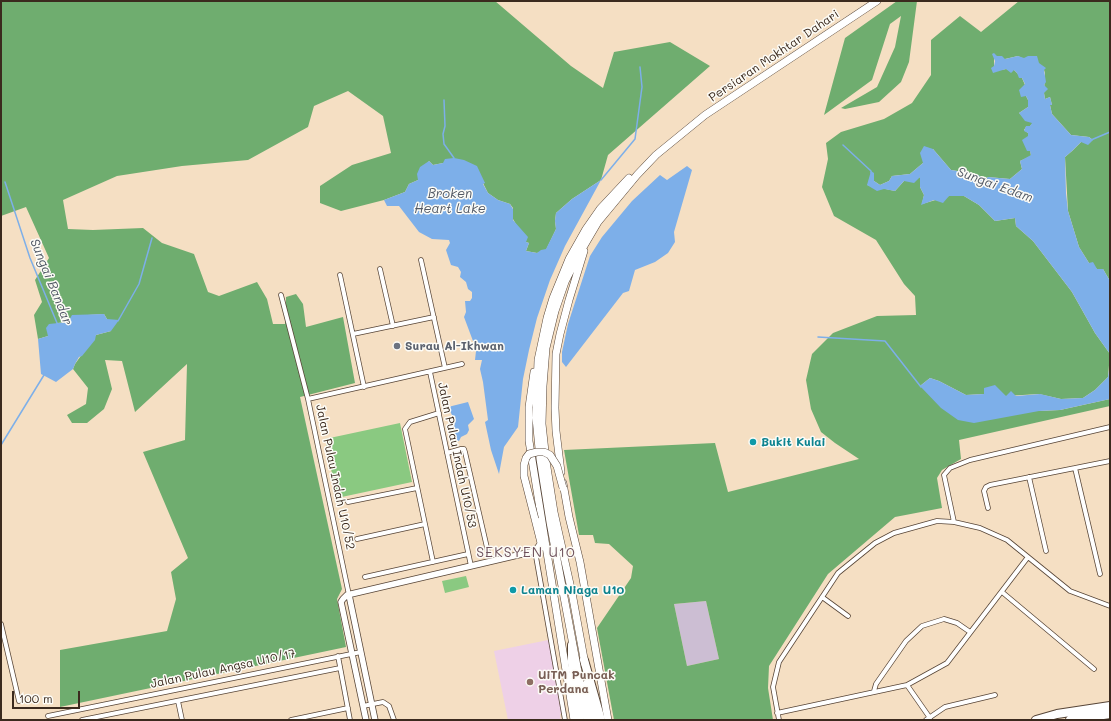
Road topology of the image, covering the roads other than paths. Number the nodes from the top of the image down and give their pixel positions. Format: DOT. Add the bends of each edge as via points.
graph roads {
  1 [pos="877,1"];
  2 [pos="684,132"];
  3 [pos="591,234"];
  4 [pos="421,260"];
  5 [pos="380,269"];
  6 [pos="340,275"];
  7 [pos="281,295"];
  8 [pos="434,317"];
  9 [pos="393,326"];
  10 [pos="353,334"];
  11 [pos="538,360"];
  12 [pos="462,364"];
  13 [pos="445,368"];
  14 [pos="430,372"];
  15 [pos="364,386"];
  16 [pos="308,399"];
  17 [pos="439,414"];
  18 [pos="1110,427"];
  19 [pos="447,453"];
  20 [pos="1110,461"];
  21 [pos="1075,468"];
  22 [pos="1029,477"];
  23 [pos="417,488"];
  24 [pos="563,488"];
  25 [pos="348,502"];
  26 [pos="988,508"];
  27 [pos="954,522"];
  28 [pos="425,524"];
  29 [pos="357,539"];
  30 [pos="541,543"];
  31 [pos="535,551"];
  32 [pos="1046,551"];
  33 [pos="488,552"];
  34 [pos="468,554"];
  35 [pos="1028,557"];
  36 [pos="433,562"];
  37 [pos="471,566"];
  38 [pos="1100,574"];
  39 [pos="365,577"];
  40 [pos="552,586"];
  41 [pos="1002,592"];
  42 [pos="349,595"];
  43 [pos="822,597"];
  44 [pos="1110,606"];
  45 [pos="848,616"];
  46 [pos="1,624"];
  47 [pos="970,632"];
  48 [pos="3,639"];
  49 [pos="572,645"];
  50 [pos="361,652"];
  51 [pos="352,653"];
  52 [pos="338,656"];
  53 [pos="584,660"];
  54 [pos="340,668"];
  55 [pos="1094,669"];
  56 [pos="907,685"];
  57 [pos="874,691"];
  58 [pos="996,695"];
  59 [pos="19,700"];
  60 [pos="178,701"];
  61 [pos="372,705"];
  62 [pos="363,706"];
  63 [pos="1110,707"];
  64 [pos="348,708"];
  65 [pos="777,713"];
  66 [pos="1110,714"];
  67 [pos="48,716"];
  68 [pos="1110,717"];
  69 [pos="306,718"];
  70 [pos="928,719"];
  71 [pos="82,720"];
  72 [pos="182,720"];
  73 [pos="291,720"];
  74 [pos="350,720"];
  75 [pos="366,720"];
  76 [pos="375,720"];
  77 [pos="394,720"];
  78 [pos="565,720"];
  79 [pos="574,720"];
  80 [pos="580,720"];
  81 [pos="587,720"];
  82 [pos="594,720"];
  83 [pos="601,720"];
  84 [pos="608,720"];
  85 [pos="779,720"];
  86 [pos="1036,720"];
  87 [pos="1042,720"];
  88 [pos="1070,720"];
  89 [pos="1088,720"];
  1 -- 2 [label="main road, Persiaran Mokhtar Dahari" via="705,115"];
  2 -- 3 [label="main road, Persiaran Mokhtar Dahari" via="637,175"];
  2 -- 11 [label="main road, Persiaran Mokhtar Dahari" via="669,139 656,150 600,209 586,229 569,259 553,298"];
  3 -- 24 [label="main road" via="569,300 556,354 556,431"];
  3 -- 53 [label="main road, Persiaran Mokhtar Dahari" via="565,282 555,311 546,348 542,408 543,440 551,494"];
  4 -- 8 [label="street"];
  5 -- 9 [label="street"];
  6 -- 10 [label="street"];
  7 -- 16 [label="street"];
  8 -- 9 [label="street"];
  8 -- 13 [label="street"];
  9 -- 10 [label="street"];
  10 -- 15 [label="street"];
  11 -- 40 [label="main road" via="531,390 529,441"];
  11 -- 49 [label="main road, Persiaran Mokhtar Dahari" via="538,440"];
  12 -- 13 [label="street, Jalan Pulau Indah U10/52"];
  13 -- 14 [label="street, Jalan Pulau Indah U10/52"];
  14 -- 15 [label="street, Jalan Pulau Indah U10/52"];
  14 -- 17 [label="street, Jalan Pulau Indah U10/53"];
  15 -- 16 [label="street, Jalan Pulau Indah U10/52"];
  16 -- 42 [label="street, Jalan Pulau Indah U10/52"];
  17 -- 19 [label="street, Jalan Pulau Indah U10/53"];
  17 -- 23 [label="street" via="410,422 404,430"];
  18 -- 27 [label="street" via="970,460 950,468 944,475"];
  19 -- 33 [label="street" via="464,449"];
  19 -- 34 [label="street, Jalan Pulau Indah U10/53"];
  20 -- 21 [label="street"];
  21 -- 22 [label="street"];
  21 -- 38 [label="street"];
  22 -- 26 [label="street" via="990,484 986,487 984,491"];
  22 -- 32 [label="street"];
  23 -- 25 [label="street"];
  23 -- 28 [label="street"];
  24 -- 30 [label="main road, bridge" via="557,466 550,455 544,452 529,454 524,465 524,476"];
  24 -- 84 [label="main road" via="580,562"];
  27 -- 35 [label="street" via="980,528 1007,540"];
  27 -- 43 [label="street" via="937,521 894,533 876,543 838,573"];
  28 -- 29 [label="street"];
  28 -- 36 [label="street"];
  30 -- 31 [label="street"];
  30 -- 40 [label="main road"];
  31 -- 37 [label="street"];
  31 -- 78 [label="street"];
  34 -- 36 [label="street"];
  34 -- 37 [label="street, Jalan Pulau Indah U10/53"];
  35 -- 41 [label="street"];
  35 -- 44 [label="street" via="1070,591"];
  36 -- 39 [label="street"];
  37 -- 42 [label="street"];
  40 -- 79 [label="main road"];
  41 -- 47 [label="street"];
  41 -- 55 [label="street"];
  42 -- 50 [label="street"];
  42 -- 51 [label="street" via="342,602"];
  43 -- 45 [label="street"];
  43 -- 65 [label="street" via="779,662 773,687"];
  46 -- 48 [label="street"];
  47 -- 56 [label="street" via="947,663"];
  47 -- 57 [label="street" via="957,623 944,619 922,626 906,641 876,684"];
  48 -- 59 [label="street"];
  49 -- 80 [label="highway"];
  49 -- 81 [label="main road, Persiaran Mokhtar Dahari"];
  50 -- 51 [label="street, Jalan Pulau Angsa U10/17"];
  50 -- 61 [label="street"];
  51 -- 52 [label="street, Jalan Pulau Angsa U10/17"];
  51 -- 62 [label="street"];
  52 -- 54 [label="street"];
  52 -- 67 [label="street, Jalan Pulau Angsa U10/17"];
  53 -- 82 [label="main road, Persiaran Mokhtar Dahari"];
  53 -- 83 [label="highway"];
  54 -- 60 [label="street"];
  54 -- 64 [label="street"];
  56 -- 57 [label="street"];
  56 -- 70 [label="street"];
  57 -- 65 [label="street"];
  58 -- 70 [label="street" via="945,707"];
  60 -- 71 [label="street"];
  60 -- 72 [label="street"];
  61 -- 62 [label="street"];
  61 -- 76 [label="street"];
  61 -- 77 [label="street" via="383,702 389,706"];
  62 -- 75 [label="street"];
  63 -- 86 [label="highway" via="1057,714"];
  63 -- 87 [label="street"];
  64 -- 69 [label="street"];
  64 -- 74 [label="street"];
  65 -- 85 [label="street"];
  66 -- 88 [label="highway"];
  68 -- 89 [label="street"];
  69 -- 73 [label="street"];
}
